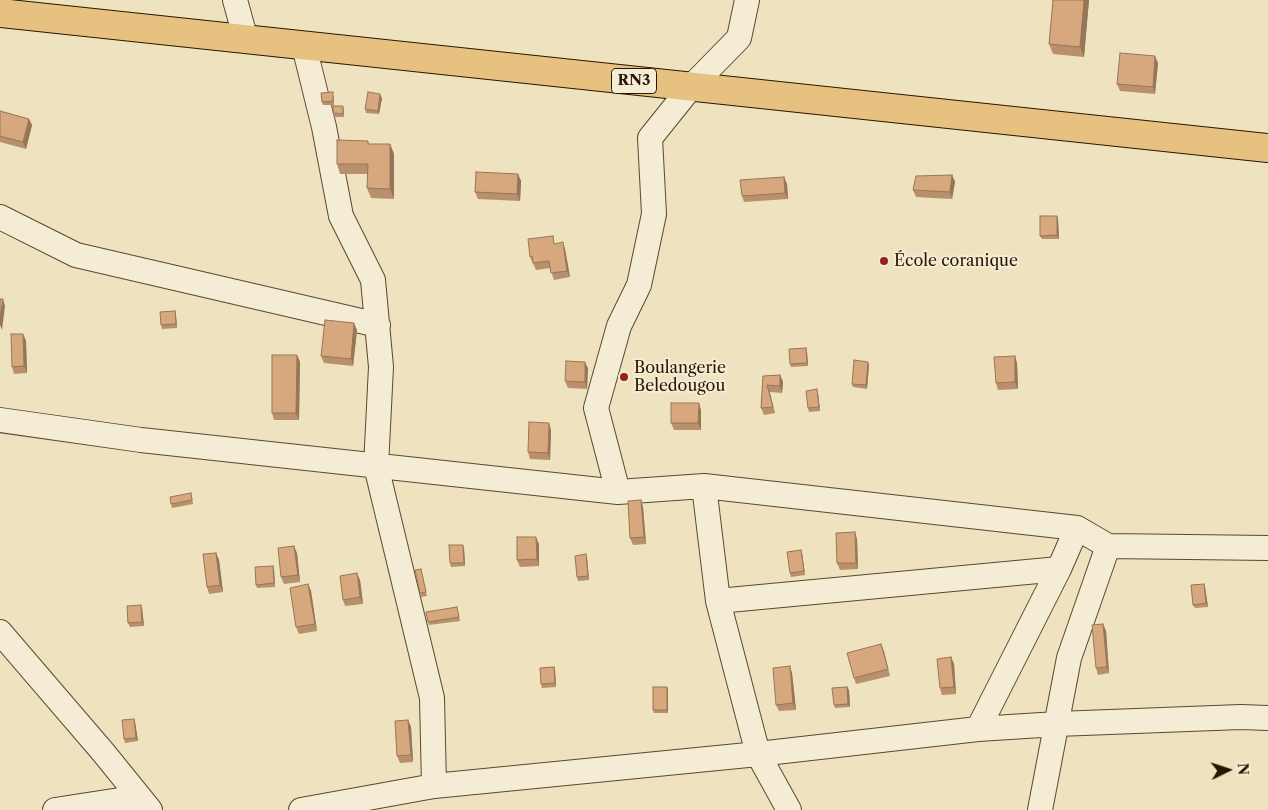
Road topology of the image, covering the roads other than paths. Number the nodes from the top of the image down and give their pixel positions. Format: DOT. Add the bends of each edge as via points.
graph roads {
  1 [pos="236,0"];
  2 [pos="747,0"];
  3 [pos="0,13"];
  4 [pos="246,40"];
  5 [pos="304,46"];
  6 [pos="691,87"];
  7 [pos="1268,148"];
  8 [pos="0,217"];
  9 [pos="378,326"];
  10 [pos="0,420"];
  11 [pos="376,466"];
  12 [pos="704,486"];
  13 [pos="618,492"];
  14 [pos="1077,528"];
  15 [pos="1108,546"];
  16 [pos="1268,548"];
  17 [pos="1059,569"];
  18 [pos="718,601"];
  19 [pos="0,632"];
  20 [pos="1268,718"];
  21 [pos="1057,724"];
  22 [pos="978,729"];
  23 [pos="758,754"];
  24 [pos="434,786"];
  25 [pos="144,803"];
  26 [pos="55,810"];
  27 [pos="302,810"];
  28 [pos="789,810"];
  29 [pos="1040,810"];
  1 -- 4 [label="street"];
  2 -- 6 [label="street" via="739,38"];
  3 -- 4 [label="highway, RN3"];
  4 -- 5 [label="highway, RN3"];
  5 -- 6 [label="highway, RN3"];
  5 -- 9 [label="street" via="324,126 341,216 374,280"];
  6 -- 7 [label="highway, RN3"];
  6 -- 13 [label="street" via="650,138 654,214 639,285 619,326 596,408"];
  8 -- 9 [label="street" via="76,255"];
  9 -- 11 [label="street" via="381,367"];
  10 -- 11 [label="street" via="141,440"];
  11 -- 13 [label="street"];
  11 -- 24 [label="street" via="432,698"];
  12 -- 13 [label="street"];
  12 -- 14 [label="street"];
  12 -- 18 [label="street"];
  14 -- 15 [label="street"];
  14 -- 17 [label="street"];
  15 -- 16 [label="street"];
  15 -- 21 [label="street" via="1069,658"];
  17 -- 18 [label="street"];
  17 -- 22 [label="street"];
  18 -- 23 [label="street"];
  19 -- 25 [label="street"];
  20 -- 21 [label="street"];
  21 -- 22 [label="street"];
  21 -- 29 [label="street"];
  22 -- 23 [label="street"];
  23 -- 24 [label="street"];
  23 -- 28 [label="street"];
  24 -- 27 [label="street"];
  25 -- 26 [label="street"];
}
